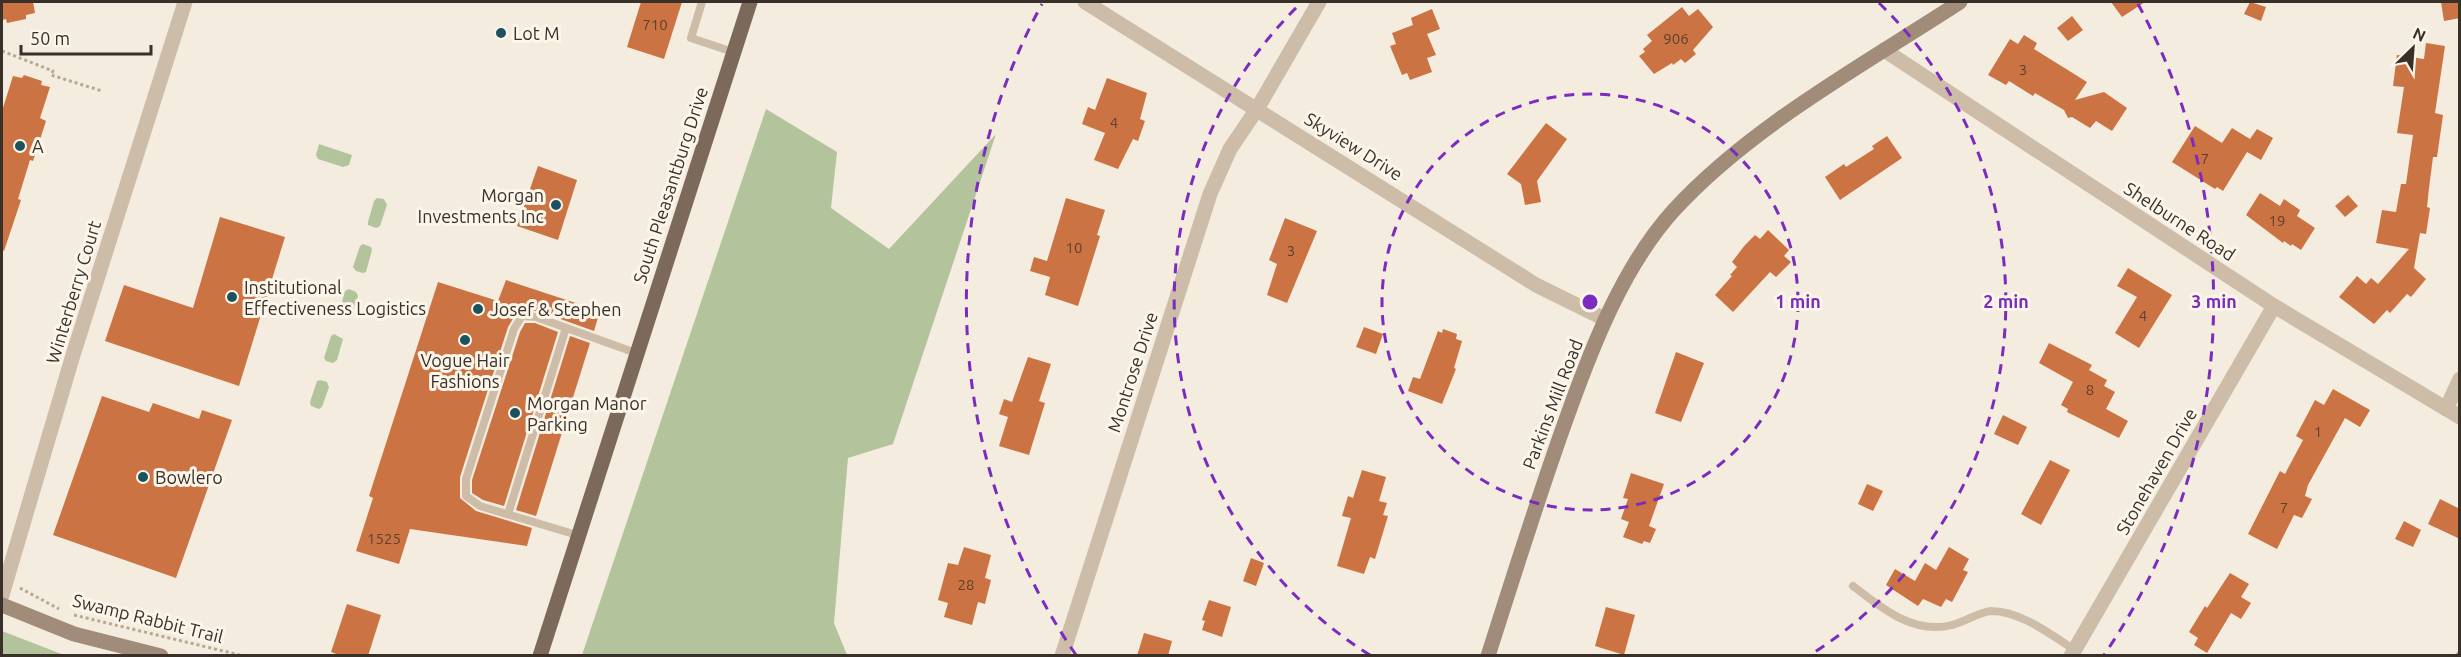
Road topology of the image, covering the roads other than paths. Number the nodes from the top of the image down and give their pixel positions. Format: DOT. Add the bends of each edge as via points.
graph roads {
  1 [pos="184,2"];
  2 [pos="702,2"];
  3 [pos="750,2"];
  4 [pos="1085,2"];
  5 [pos="1319,2"];
  6 [pos="1960,2"];
  7 [pos="1884,50"];
  8 [pos="733,52"];
  9 [pos="1257,109"];
  10 [pos="2274,306"];
  11 [pos="1605,319"];
  12 [pos="566,328"];
  13 [pos="636,353"];
  14 [pos="2460,379"];
  15 [pos="2453,413"];
  16 [pos="508,514"];
  17 [pos="578,535"];
  18 [pos="1853,586"];
  19 [pos="2,595"];
  20 [pos="2,605"];
  21 [pos="2073,653"];
  22 [pos="161,656"];
  23 [pos="540,656"];
  24 [pos="1062,656"];
  25 [pos="1488,656"];
  1 -- 19 [label="street, Winterberry Court"];
  2 -- 8 [label="lane" via="691,38"];
  3 -- 8 [label="main road, South Pleasantburg Drive"];
  4 -- 9 [label="street, Skyview Drive"];
  5 -- 9 [label="street, Montrose Drive"];
  6 -- 7 [label="street, Parkins Mill Road"];
  7 -- 10 [label="street, Shelburne Road"];
  7 -- 11 [label="street, Parkins Mill Road" via="1777,121 1706,178 1673,211 1647,246"];
  8 -- 13 [label="main road, South Pleasantburg Drive"];
  9 -- 11 [label="street, Skyview Drive" via="1536,285"];
  9 -- 24 [label="street, Montrose Drive" via="1230,148 1210,194"];
  10 -- 15 [label="street, Shelburne Road"];
  10 -- 21 [label="street, Stonehaven Drive"];
  11 -- 25 [label="street, Parkins Mill Road" via="1546,474"];
  12 -- 13 [label="lane"];
  12 -- 16 [label="lane"];
  12 -- 16 [label="lane" via="522,316 514,328 466,479 466,496 480,506"];
  13 -- 17 [label="main road, South Pleasantburg Drive"];
  14 -- 15 [label="street"];
  16 -- 17 [label="lane"];
  17 -- 23 [label="main road, South Pleasantburg Drive"];
  18 -- 21 [label="lane" via="1884,610 1921,627 1951,626 1991,611 2035,626"];
  20 -- 22 [label="street" via="74,634"];
}
